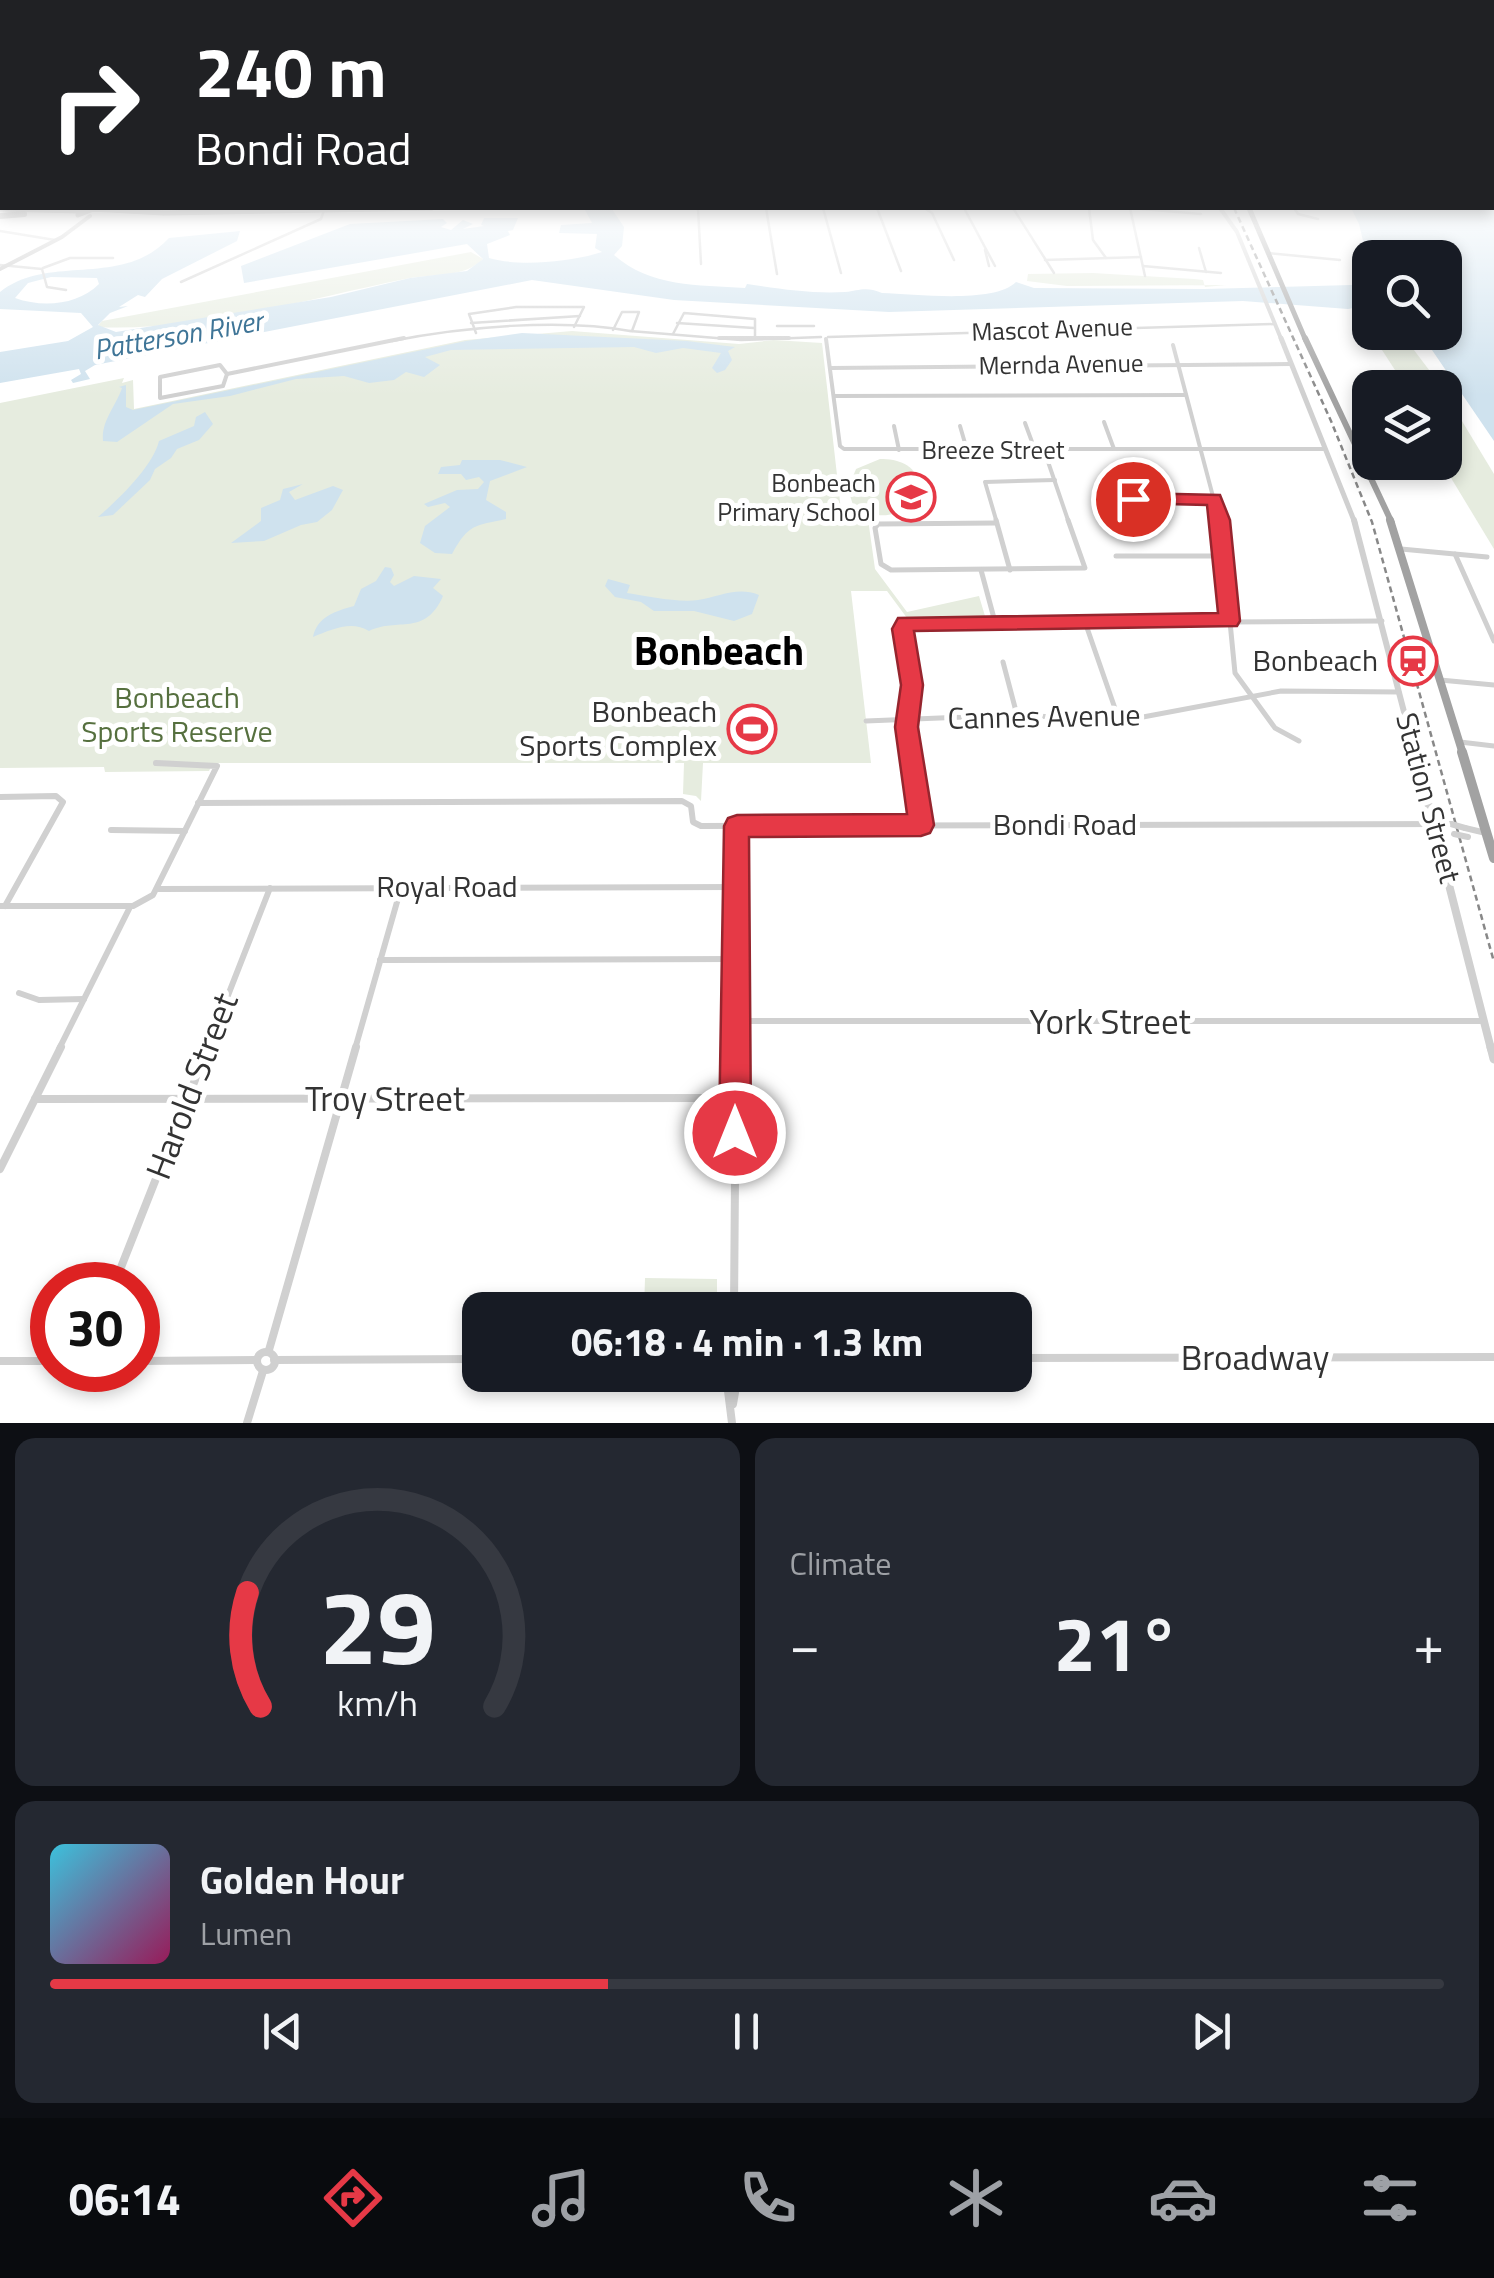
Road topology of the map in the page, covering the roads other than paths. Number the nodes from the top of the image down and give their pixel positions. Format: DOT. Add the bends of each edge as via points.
graph roads {
  1 [pos="59,262"];
  2 [pos="224,262"];
  3 [pos="776,262"];
  4 [pos="838,262"];
  5 [pos="896,262"];
  6 [pos="991,262"];
  7 [pos="1047,262"];
  8 [pos="1142,262"];
  9 [pos="1203,262"];
  10 [pos="1250,262"];
  11 [pos="1272,262"];
  12 [pos="2,266"];
  13 [pos="992,266"];
  14 [pos="1143,266"];
  15 [pos="42,269"];
  16 [pos="1196,271"];
  17 [pos="900,272"];
  18 [pos="1206,272"];
  19 [pos="841,273"];
  20 [pos="1054,273"];
  21 [pos="1220,273"];
  22 [pos="778,274"];
  23 [pos="1145,276"];
  24 [pos="1198,280"];
  25 [pos="181,282"];
  26 [pos="66,290"];
  27 [pos="580,316"];
  28 [pos="795,320"];
  29 [pos="678,323"];
  30 [pos="471,324"];
  31 [pos="1275,324"];
  32 [pos="777,326"];
  33 [pos="798,326"];
  34 [pos="814,326"];
  35 [pos="574,327"];
  36 [pos="754,328"];
  37 [pos="614,330"];
  38 [pos="631,331"];
  39 [pos="476,333"];
  40 [pos="673,334"];
  41 [pos="798,338"];
  42 [pos="825,338"];
  43 [pos="755,339"];
  44 [pos="1173,345"];
  45 [pos="1178,362"];
  46 [pos="1290,364"];
  47 [pos="831,368"];
  48 [pos="227,374"];
  49 [pos="834,396"];
  50 [pos="1186,396"];
  51 [pos="1104,422"];
  52 [pos="1025,424"];
  53 [pos="894,426"];
  54 [pos="960,426"];
  55 [pos="1325,449"];
  56 [pos="899,450"];
  57 [pos="967,450"];
  58 [pos="1035,450"];
  59 [pos="1044,450"];
  60 [pos="1114,450"];
  61 [pos="1200,450"];
  62 [pos="1056,480"];
  63 [pos="1094,499"];
  64 [pos="1214,499"];
  65 [pos="996,523"];
  66 [pos="1401,549"];
  67 [pos="1455,554"];
  68 [pos="1116,556"];
  69 [pos="1223,556"];
  70 [pos="1486,557"];
  71 [pos="981,570"];
  72 [pos="1010,570"];
  73 [pos="1229,621"];
  74 [pos="995,622"];
  75 [pos="1085,622"];
  76 [pos="1382,622"];
  77 [pos="1494,641"];
  78 [pos="1002,662"];
  79 [pos="1440,680"];
  80 [pos="1494,685"];
  81 [pos="1400,692"];
  82 [pos="1252,697"];
  83 [pos="1017,715"];
  84 [pos="866,720"];
  85 [pos="907,720"];
  86 [pos="1120,720"];
  87 [pos="1299,741"];
  88 [pos="1460,742"];
  89 [pos="1494,746"];
  90 [pos="156,763"];
  91 [pos="1,799"];
  92 [pos="198,803"];
  93 [pos="921,825"];
  94 [pos="737,826"];
  95 [pos="1436,826"];
  96 [pos="111,830"];
  97 [pos="185,831"];
  98 [pos="1488,837"];
  99 [pos="1494,858"];
  100 [pos="736,886"];
  101 [pos="270,888"];
  102 [pos="400,888"];
  103 [pos="157,889"];
  104 [pos="2,906"];
  105 [pos="130,906"];
  106 [pos="736,959"];
  107 [pos="380,960"];
  108 [pos="20,993"];
  109 [pos="84,999"];
  110 [pos="1484,1021"];
  111 [pos="736,1022"];
  112 [pos="1494,1059"];
  113 [pos="735,1098"];
  114 [pos="340,1099"];
  115 [pos="35,1100"];
  116 [pos="186,1100"];
  117 [pos="0,1169"];
  118 [pos="123,1262"];
  119 [pos="734,1292"];
  120 [pos="269,1350"];
  121 [pos="1494,1357"];
  122 [pos="1032,1358"];
  123 [pos="462,1359"];
  124 [pos="257,1360"];
  125 [pos="274,1360"];
  126 [pos="0,1361"];
  127 [pos="30,1361"];
  128 [pos="160,1361"];
  129 [pos="263,1371"];
  130 [pos="729,1392"];
  131 [pos="735,1392"];
  132 [pos="732,1407"];
  133 [pos="247,1423"];
  134 [pos="732,1423"];
  1 -- 15 [label="street"];
  2 -- 25 [label="street"];
  3 -- 22 [label="street"];
  4 -- 19 [label="street"];
  5 -- 17 [label="street"];
  6 -- 13 [label="street"];
  7 -- 20 [label="street"];
  8 -- 14 [label="street"];
  9 -- 18 [label="street"];
  10 -- 31 [label="street, Station Street"];
  11 -- 66 [label="highway"];
  12 -- 15 [label="street"];
  14 -- 16 [label="street"];
  14 -- 23 [label="street"];
  15 -- 26 [label="street" via="47,287"];
  16 -- 18 [label="street"];
  16 -- 24 [label="street"];
  18 -- 21 [label="street"];
  27 -- 30 [label="street"];
  27 -- 30 [label="street" via="584,307 516,307 469,314"];
  27 -- 35 [label="street"];
  28 -- 33 [label="street"];
  29 -- 36 [label="street"];
  29 -- 36 [label="street" via="684,313 752,318"];
  29 -- 40 [label="street"];
  30 -- 39 [label="street"];
  31 -- 42 [label="street, Mascot Avenue"];
  31 -- 46 [label="street, Station Street"];
  32 -- 33 [label="street"];
  33 -- 34 [label="street"];
  33 -- 41 [label="street"];
  35 -- 37 [label="street, Mascot Avenue"];
  35 -- 39 [label="street, Mascot Avenue"];
  36 -- 43 [label="street"];
  37 -- 38 [label="street, Mascot Avenue"];
  37 -- 38 [label="street" via="622,312 636,311"];
  38 -- 40 [label="street, Mascot Avenue"];
  39 -- 48 [label="street, Mascot Avenue" via="440,330"];
  40 -- 43 [label="street, Mascot Avenue"];
  41 -- 42 [label="street, Mascot Avenue"];
  41 -- 43 [label="street, Mascot Avenue"];
  42 -- 47 [label="street"];
  44 -- 45 [label="street"];
  45 -- 46 [label="street, Mernda Avenue"];
  45 -- 47 [label="street, Mernda Avenue"];
  45 -- 50 [label="street"];
  46 -- 55 [label="street, Station Street"];
  47 -- 49 [label="street"];
  48 -- 48 [label="street" via="221,387 160,396 161,376 218,364"];
  49 -- 50 [label="street"];
  49 -- 56 [label="street, Breeze Street" via="842,448"];
  50 -- 61 [label="street"];
  51 -- 60 [label="street"];
  52 -- 58 [label="street"];
  53 -- 56 [label="street"];
  54 -- 57 [label="street"];
  55 -- 61 [label="street, Breeze Street"];
  55 -- 76 [label="street, Station Street" via="1356,522"];
  56 -- 57 [label="street, Breeze Street"];
  57 -- 58 [label="street, Breeze Street"];
  58 -- 59 [label="street, Breeze Street"];
  59 -- 60 [label="street, Breeze Street"];
  59 -- 62 [label="street"];
  60 -- 61 [label="street, Breeze Street"];
  61 -- 64 [label="street"];
  62 -- 65 [label="street" via="985,482"];
  62 -- 72 [label="street" via="1086,567"];
  63 -- 64 [label="street"];
  64 -- 69 [label="street"];
  65 -- 71 [label="street" via="876,527 884,569"];
  65 -- 72 [label="street"];
  66 -- 67 [label="street"];
  66 -- 79 [label="highway"];
  67 -- 70 [label="street"];
  67 -- 77 [label="street"];
  68 -- 69 [label="street"];
  69 -- 73 [label="street"];
  71 -- 72 [label="street"];
  71 -- 74 [label="street"];
  73 -- 75 [label="street"];
  73 -- 76 [label="street"];
  73 -- 82 [label="street" via="1235,674"];
  74 -- 75 [label="street"];
  74 -- 85 [label="street" via="911,622 903,629 912,685"];
  75 -- 86 [label="street"];
  76 -- 81 [label="street, Station Street"];
  78 -- 83 [label="street"];
  79 -- 80 [label="street"];
  79 -- 88 [label="highway"];
  81 -- 82 [label="street, Cannes Avenue" via="1284,690"];
  81 -- 95 [label="street, Station Street"];
  82 -- 86 [label="street, Cannes Avenue"];
  82 -- 87 [label="street" via="1277,729"];
  83 -- 85 [label="street, Cannes Avenue"];
  83 -- 86 [label="street, Cannes Avenue"];
  84 -- 85 [label="street, Cannes Avenue"];
  85 -- 93 [label="street"];
  88 -- 89 [label="street"];
  88 -- 98 [label="highway"];
  90 -- 92 [label="street" via="216,766"];
  91 -- 104 [label="street" via="56,796 63,802"];
  92 -- 94 [label="street, Bondi Road" via="689,804 694,824"];
  92 -- 97 [label="street"];
  93 -- 94 [label="street, Bondi Road"];
  93 -- 95 [label="street, Bondi Road"];
  94 -- 100 [label="street"];
  95 -- 98 [label="street, Bondi Road, bridge"];
  95 -- 98 [label="street, Bondi Road, bridge" via="1451,824"];
  95 -- 110 [label="street, Station Street"];
  96 -- 97 [label="street"];
  97 -- 103 [label="street"];
  98 -- 99 [label="highway"];
  100 -- 102 [label="street, Royal Road"];
  100 -- 106 [label="street"];
  101 -- 102 [label="street, Royal Road"];
  101 -- 103 [label="street, Royal Road"];
  101 -- 116 [label="street, Harold Street"];
  102 -- 107 [label="street"];
  103 -- 105 [label="street"];
  104 -- 105 [label="street"];
  105 -- 109 [label="street"];
  106 -- 107 [label="street"];
  106 -- 111 [label="street"];
  107 -- 114 [label="street"];
  108 -- 109 [label="street" via="39,1000"];
  109 -- 115 [label="street"];
  110 -- 111 [label="street, York Street"];
  110 -- 112 [label="street, Station Street"];
  111 -- 113 [label="street"];
  113 -- 114 [label="street, Troy Street"];
  113 -- 119 [label="street"];
  114 -- 116 [label="street, Troy Street"];
  114 -- 120 [label="street"];
  115 -- 116 [label="street, Troy Street"];
  115 -- 117 [label="street"];
  116 -- 118 [label="street, Harold Street"];
  120 -- 124 [label="street"];
  120 -- 125 [label="street"];
  121 -- 122 [label="street, Broadway"];
  123 -- 125 [label="street"];
  124 -- 128 [label="street"];
  124 -- 129 [label="street"];
  125 -- 129 [label="street"];
  126 -- 127 [label="street"];
  129 -- 133 [label="street"];
  130 -- 132 [label="street"];
  131 -- 132 [label="street"];
  132 -- 134 [label="street"];
}
